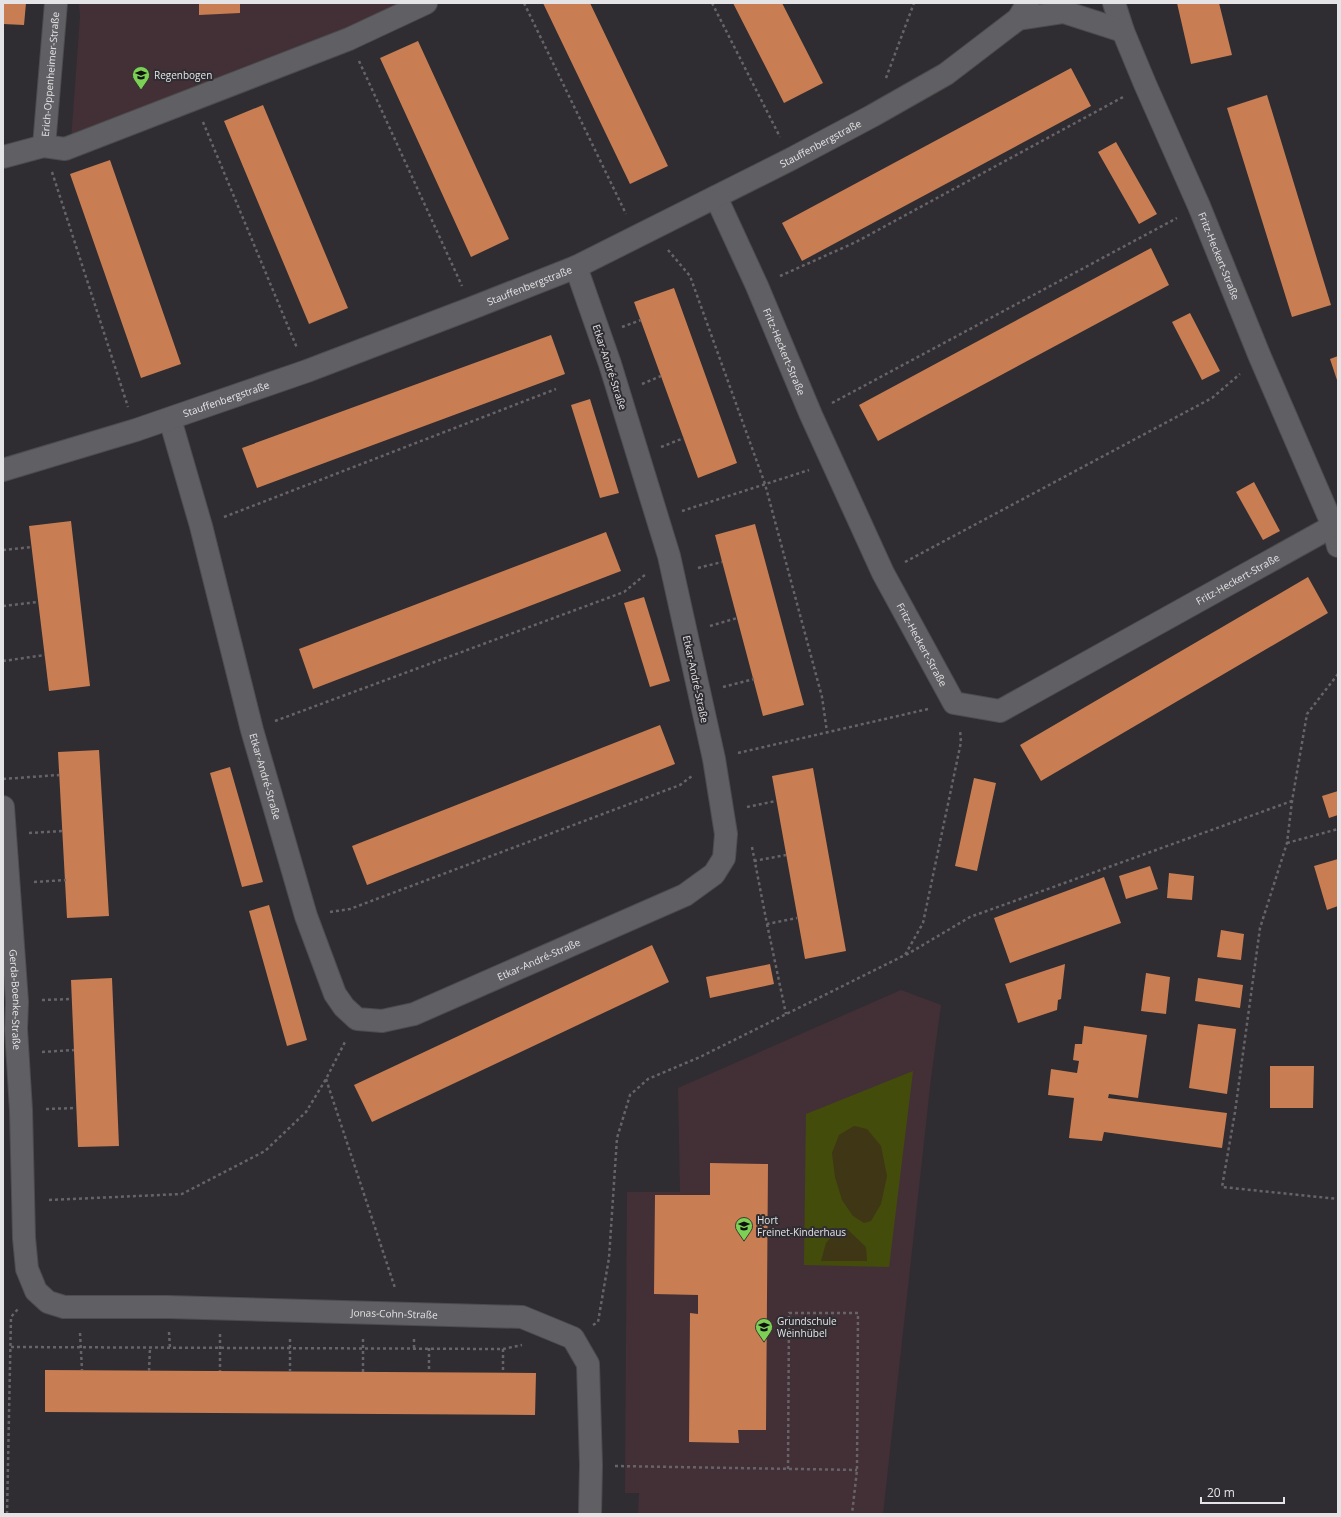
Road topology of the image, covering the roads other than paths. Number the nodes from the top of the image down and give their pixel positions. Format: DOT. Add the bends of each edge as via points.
graph roads {
  1 [pos="56,3"];
  2 [pos="426,3"];
  3 [pos="1114,3"];
  4 [pos="1023,11"];
  5 [pos="1124,31"];
  6 [pos="44,146"];
  7 [pos="3,157"];
  8 [pos="716,197"];
  9 [pos="576,267"];
  10 [pos="170,419"];
  11 [pos="3,470"];
  12 [pos="1335,536"];
  13 [pos="3,807"];
  14 [pos="15,1102"];
  15 [pos="36,1291"];
  16 [pos="590,1514"];
  1 -- 6 [label="street, Erich-Oppenheimer-Straße"];
  2 -- 6 [label="street" via="349,39 65,150"];
  3 -- 5 [label="street, Fritz-Heckert-Straße"];
  4 -- 5 [label="street" via="1064,12"];
  4 -- 8 [label="street, Stauffenbergstraße" via="946,74 872,116"];
  5 -- 12 [label="street, Fritz-Heckert-Straße"];
  6 -- 7 [label="street"];
  8 -- 9 [label="street, Stauffenbergstraße"];
  8 -- 12 [label="street, Fritz-Heckert-Straße" via="758,286 811,415 883,573 954,703 1000,711"];
  9 -- 10 [label="street, Stauffenbergstraße" via="307,371"];
  9 -- 10 [label="street, Etkar-André-Straße" via="610,364 669,556 714,759 726,834 724,858 714,874 685,895 414,1014 382,1021 357,1019 335,994 306,916 252,730 201,526"];
  10 -- 11 [label="street, Stauffenbergstraße"];
  13 -- 14 [label="street, Gerda-Boenke-Straße" via="19,1053"];
  14 -- 15 [label="street, Gerda-Boenke-Straße" via="27,1269"];
  15 -- 16 [label="street, Jonas-Cohn-Straße" via="48,1302 64,1307 138,1306 522,1316 573,1338 588,1364"];
}
